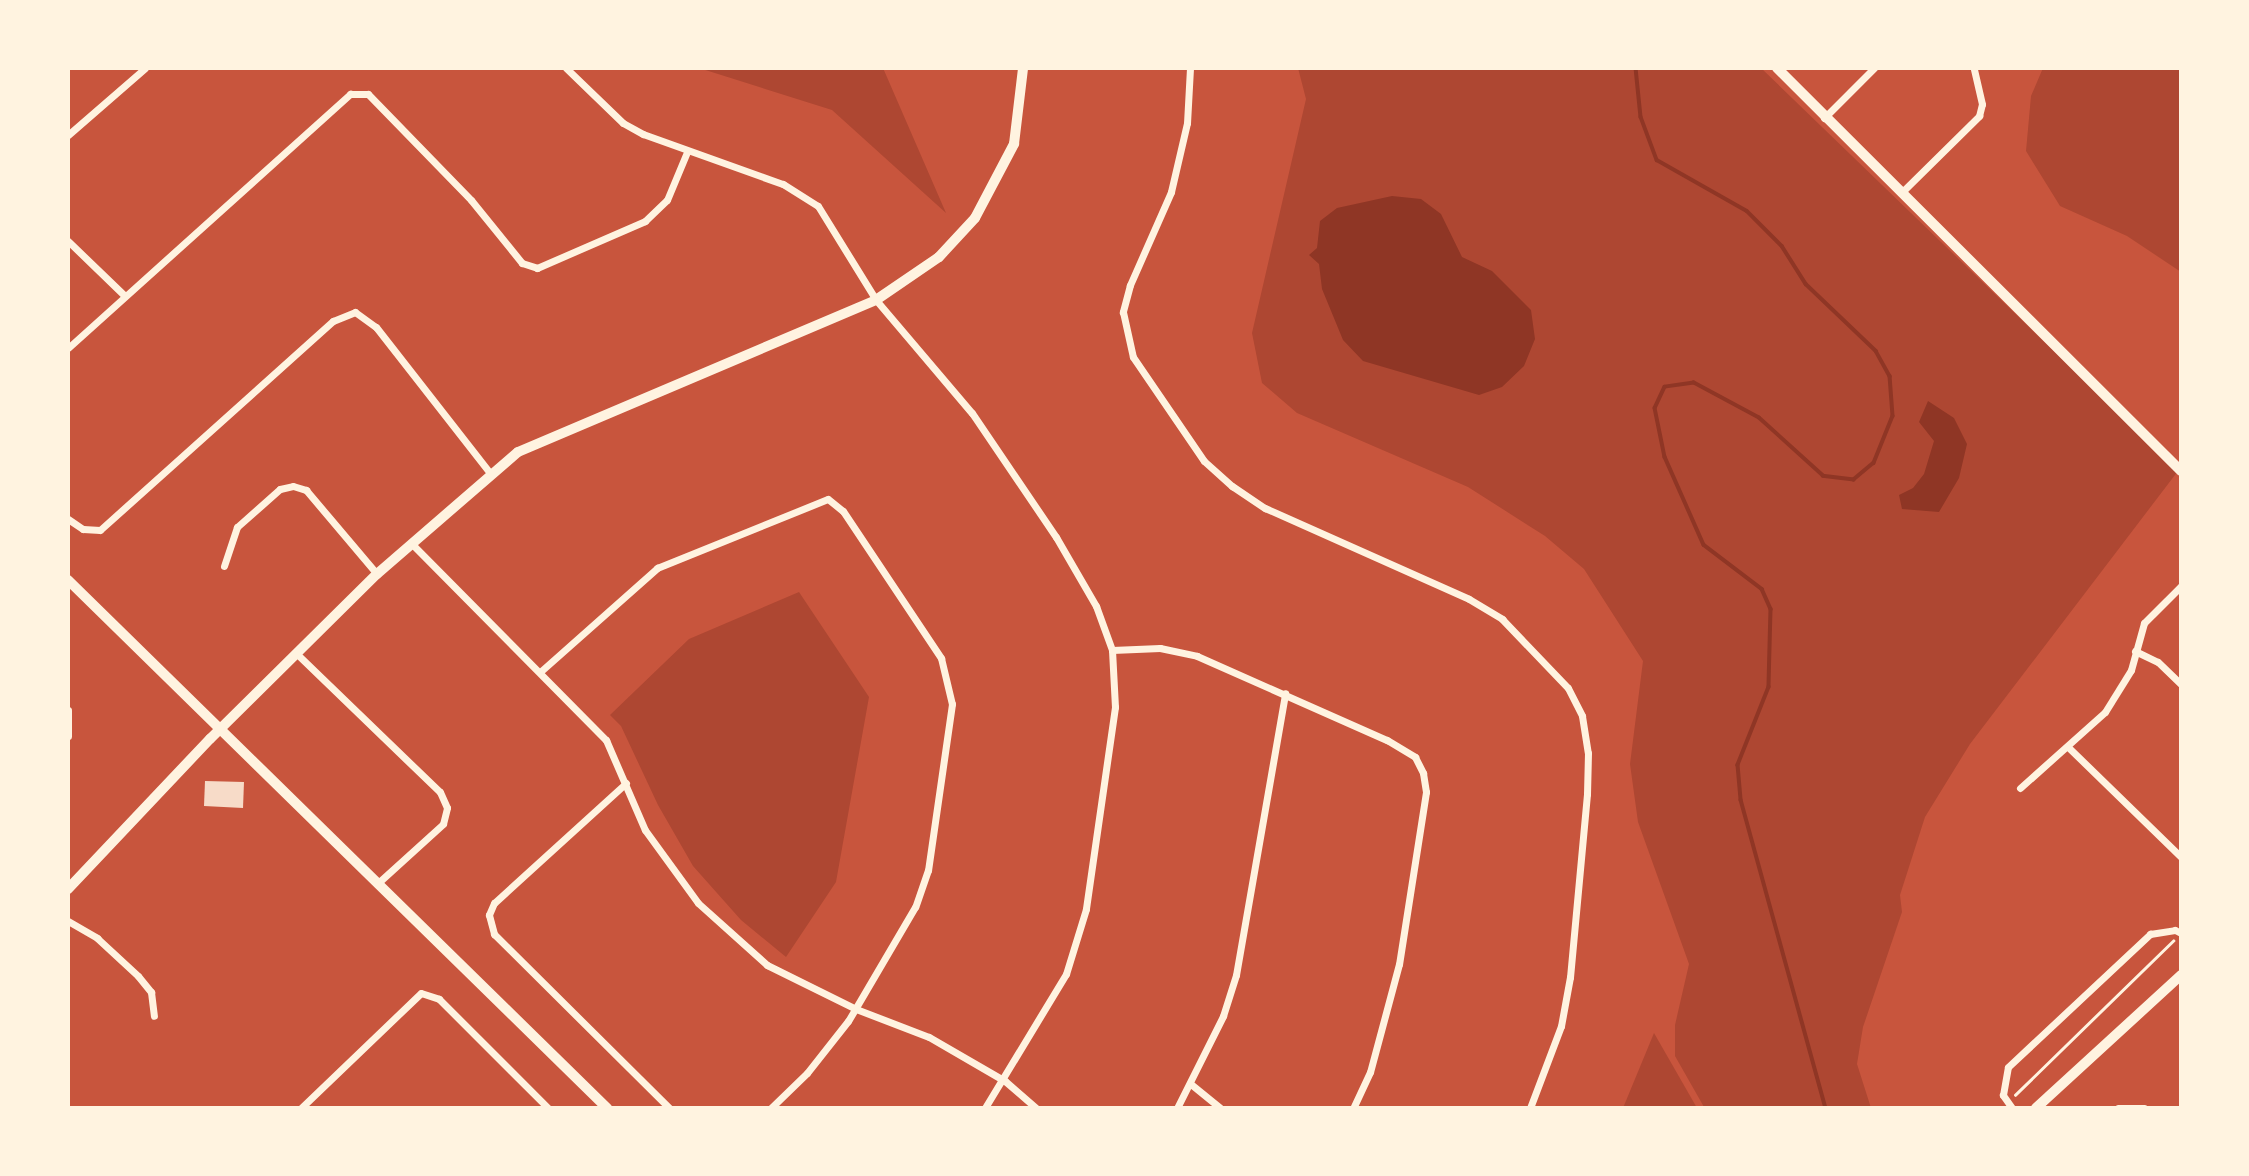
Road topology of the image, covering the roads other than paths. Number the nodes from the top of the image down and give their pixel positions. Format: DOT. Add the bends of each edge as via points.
graph roads {
  1 [pos="145,68"];
  2 [pos="566,68"];
  3 [pos="1023,68"];
  4 [pos="1190,68"];
  5 [pos="1777,68"];
  6 [pos="1874,68"];
  7 [pos="1975,68"];
  8 [pos="1824,118"];
  9 [pos="68,135"];
  10 [pos="687,152"];
  11 [pos="1901,193"];
  12 [pos="68,240"];
  13 [pos="125,296"];
  14 [pos="876,300"];
  15 [pos="68,348"];
  16 [pos="2181,471"];
  17 [pos="490,473"];
  18 [pos="68,519"];
  19 [pos="412,544"];
  20 [pos="224,566"];
  21 [pos="377,574"];
  22 [pos="68,580"];
  23 [pos="2181,586"];
  24 [pos="1112,650"];
  25 [pos="2135,651"];
  26 [pos="298,655"];
  27 [pos="540,672"];
  28 [pos="2181,684"];
  29 [pos="1285,693"];
  30 [pos="68,710"];
  31 [pos="221,729"];
  32 [pos="68,736"];
  33 [pos="2068,747"];
  34 [pos="625,783"];
  35 [pos="2020,788"];
  36 [pos="2181,858"];
  37 [pos="378,883"];
  38 [pos="68,889"];
  39 [pos="68,921"];
  40 [pos="2181,933"];
  41 [pos="2181,975"];
  42 [pos="856,1009"];
  43 [pos="154,1016"];
  44 [pos="1005,1082"];
  45 [pos="1192,1085"];
  46 [pos="2010,1105"];
  47 [pos="301,1108"];
  48 [pos="548,1108"];
  49 [pos="607,1108"];
  50 [pos="669,1108"];
  51 [pos="771,1108"];
  52 [pos="985,1108"];
  53 [pos="1036,1108"];
  54 [pos="1177,1108"];
  55 [pos="1220,1108"];
  56 [pos="1353,1108"];
  57 [pos="1530,1108"];
  58 [pos="2036,1108"];
  59 [pos="2118,1108"];
  60 [pos="2144,1108"];
  1 -- 9 [label="street"];
  2 -- 10 [label="street" via="623,123"];
  3 -- 14 [label="street" via="1014,145 975,218 939,257"];
  4 -- 57 [label="street" via="1187,123 1171,192 1130,285 1123,312 1133,357 1197,451 1232,486 1265,508 1469,599 1503,619 1568,688 1582,716 1588,753 1586,827 1570,977 1561,1026"];
  5 -- 8 [label="street"];
  6 -- 8 [label="street"];
  7 -- 11 [label="street" via="1982,104 1979,116"];
  8 -- 11 [label="street"];
  10 -- 13 [label="street" via="667,200 645,222 537,268 522,263 471,200 368,94 350,94"];
  10 -- 14 [label="street" via="783,184 811,200 830,221"];
  11 -- 16 [label="street"];
  12 -- 13 [label="street"];
  13 -- 15 [label="street"];
  14 -- 17 [label="street" via="518,452"];
  14 -- 24 [label="street" via="972,413 1034,503 1078,570"];
  17 -- 18 [label="street" via="376,327 355,312 333,321 100,530 83,530"];
  17 -- 19 [label="street"];
  19 -- 21 [label="street"];
  19 -- 27 [label="street"];
  20 -- 21 [label="street" via="237,527 280,489 293,486 306,490"];
  21 -- 26 [label="street"];
  22 -- 31 [label="street"];
  23 -- 25 [label="street" via="2144,623"];
  24 -- 29 [label="street" via="1160,648 1197,656"];
  24 -- 44 [label="street" via="1115,706 1086,909 1066,974"];
  25 -- 28 [label="street" via="2158,662"];
  25 -- 33 [label="street" via="2121,691"];
  26 -- 31 [label="street"];
  26 -- 37 [label="street" via="440,792 447,808 443,824"];
  27 -- 34 [label="street" via="606,740"];
  27 -- 42 [label="street" via="657,568 808,504 828,499 843,511 941,658 952,705 928,870 906,927"];
  29 -- 45 [label="street" via="1246,934 1223,1016"];
  29 -- 56 [label="street" via="1415,757 1426,792 1399,964 1370,1072"];
  30 -- 32 [label="street"];
  31 -- 37 [label="street"];
  31 -- 38 [label="street"];
  33 -- 35 [label="street"];
  33 -- 36 [label="street"];
  34 -- 42 [label="street" via="645,830 698,903 767,965"];
  34 -- 50 [label="street" via="494,903 489,915 494,934"];
  37 -- 49 [label="street"];
  39 -- 43 [label="street" via="97,938 138,976 151,992"];
  40 -- 46 [label="street" via="2150,934 2008,1068 2003,1096"];
  41 -- 58 [label="main road"];
  42 -- 44 [label="street" via="929,1037"];
  42 -- 51 [label="street" via="807,1073"];
  44 -- 52 [label="street"];
  44 -- 53 [label="street"];
  45 -- 54 [label="street"];
  45 -- 55 [label="street"];
  47 -- 48 [label="street" via="421,993 439,999"];
  59 -- 60 [label="street"];
}
